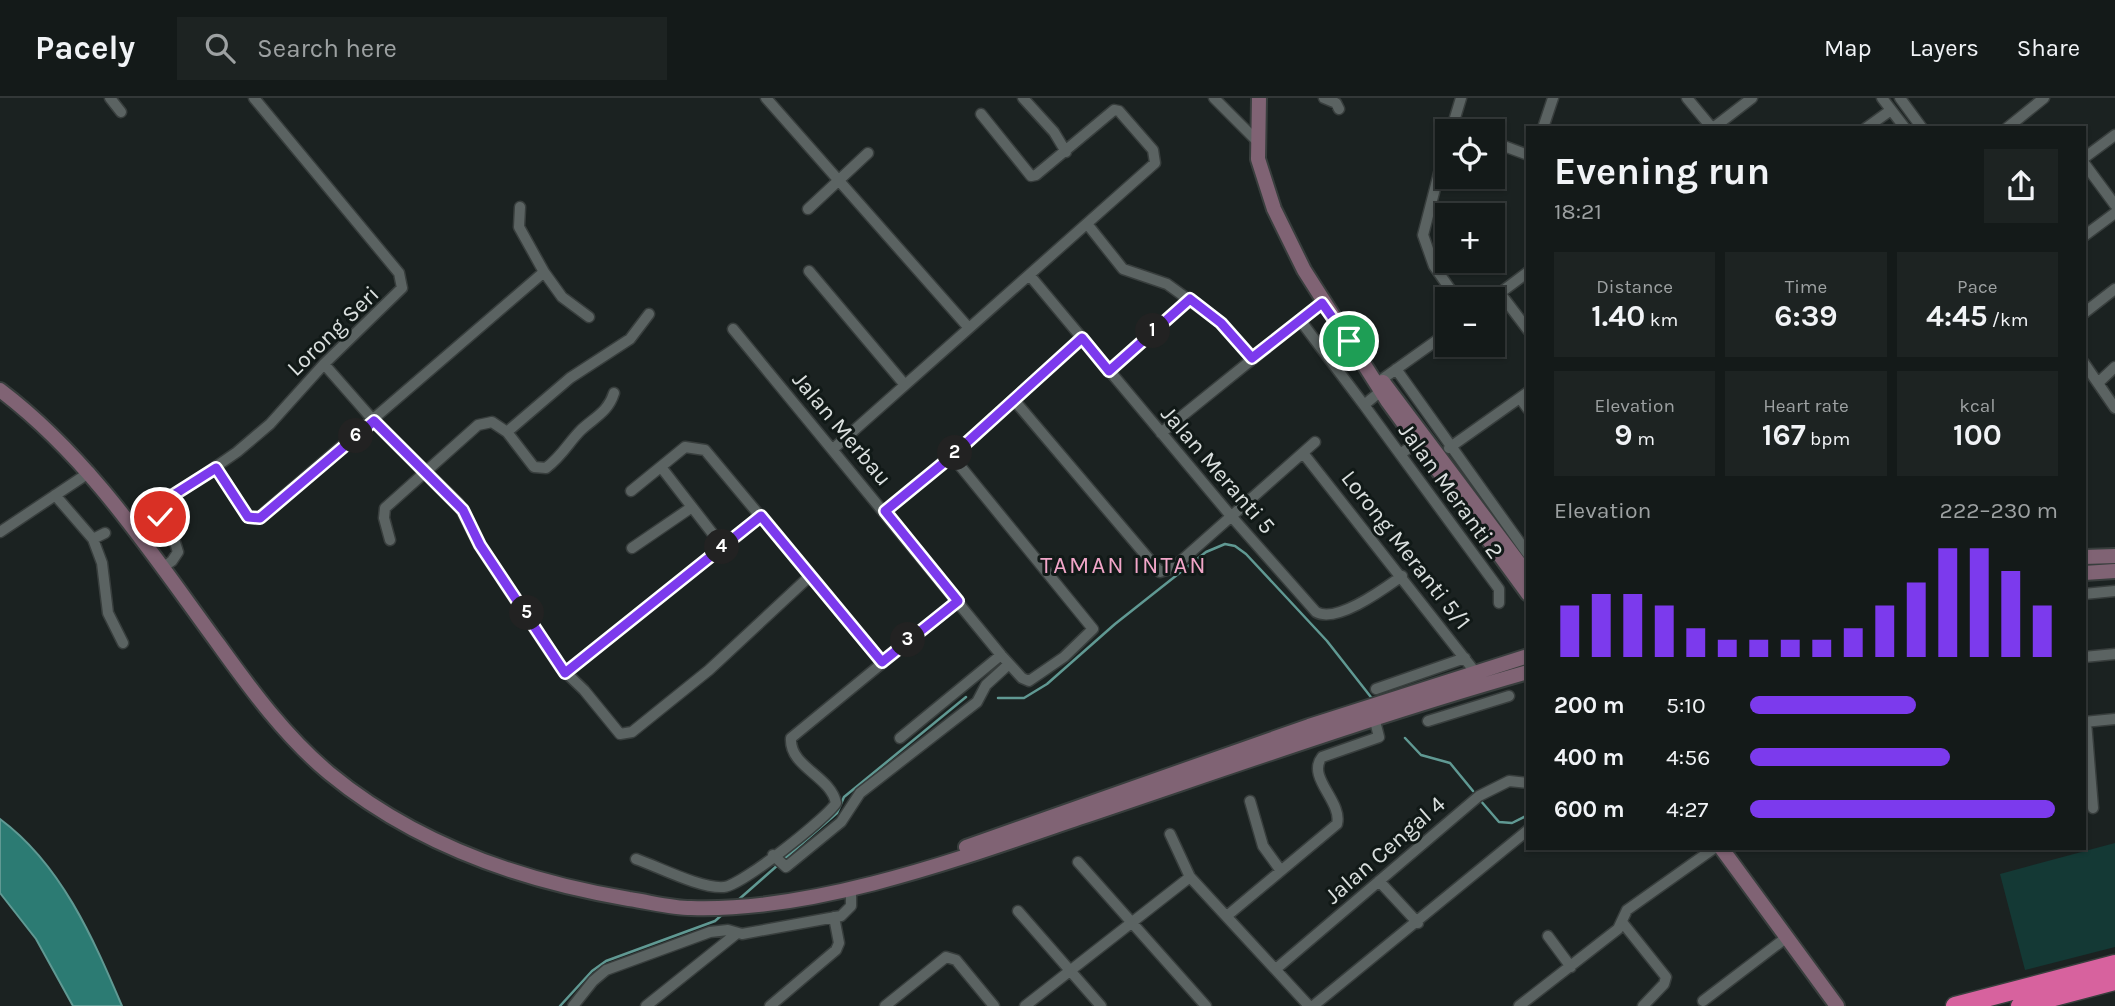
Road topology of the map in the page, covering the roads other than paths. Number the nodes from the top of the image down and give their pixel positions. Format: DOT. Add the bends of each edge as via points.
graph roads {
  1 [pos="110,98"];
  2 [pos="254,98"];
  3 [pos="766,98"];
  4 [pos="1023,98"];
  5 [pos="1214,98"];
  6 [pos="1259,98"];
  7 [pos="1324,98"];
  8 [pos="1553,98"];
  9 [pos="1687,98"];
  10 [pos="1752,98"];
  11 [pos="1882,98"];
  12 [pos="1900,98"];
  13 [pos="2043,98"];
  14 [pos="1458,99"];
  15 [pos="1339,108"];
  16 [pos="1891,110"];
  17 [pos="121,111"];
  18 [pos="981,114"];
  19 [pos="1454,119"];
  20 [pos="1544,126"];
  21 [pos="1710,126"];
  22 [pos="1715,126"];
  23 [pos="1869,126"];
  24 [pos="1903,126"];
  25 [pos="1921,126"];
  26 [pos="2009,126"];
  27 [pos="2115,135"];
  28 [pos="1256,140"];
  29 [pos="1505,146"];
  30 [pos="1066,152"];
  31 [pos="868,153"];
  32 [pos="1526,154"];
  33 [pos="2086,158"];
  34 [pos="2086,163"];
  35 [pos="839,180"];
  36 [pos="1435,189"];
  37 [pos="2115,205"];
  38 [pos="520,207"];
  39 [pos="808,209"];
  40 [pos="2115,213"];
  41 [pos="1088,225"];
  42 [pos="2086,235"];
  43 [pos="808,271"];
  44 [pos="544,272"];
  45 [pos="1526,274"];
  46 [pos="1031,276"];
  47 [pos="1449,287"];
  48 [pos="1505,289"];
  49 [pos="2115,289"];
  50 [pos="1190,299"];
  51 [pos="1322,303"];
  52 [pos="1505,306"];
  53 [pos="2086,311"];
  54 [pos="649,314"];
  55 [pos="589,317"];
  56 [pos="1300,320"];
  57 [pos="968,327"];
  58 [pos="1526,328"];
  59 [pos="733,329"];
  60 [pos="1082,338"];
  61 [pos="1435,341"];
  62 [pos="1252,358"];
  63 [pos="324,364"];
  64 [pos="2086,366"];
  65 [pos="2115,367"];
  66 [pos="1396,369"];
  67 [pos="1109,371"];
  68 [pos="2097,380"];
  69 [pos="905,385"];
  70 [pos="1381,385"];
  71 [pos="2086,385"];
  72 [pos="0,390"];
  73 [pos="614,393"];
  74 [pos="1524,395"];
  75 [pos="1014,400"];
  76 [pos="1364,405"];
  77 [pos="2115,408"];
  78 [pos="374,421"];
  79 [pos="507,432"];
  80 [pos="1161,433"];
  81 [pos="1315,442"];
  82 [pos="1418,442"];
  83 [pos="1449,448"];
  84 [pos="833,449"];
  85 [pos="1303,453"];
  86 [pos="1400,454"];
  87 [pos="952,456"];
  88 [pos="661,467"];
  89 [pos="216,468"];
  90 [pos="90,472"];
  91 [pos="425,474"];
  92 [pos="631,491"];
  93 [pos="55,495"];
  94 [pos="692,507"];
  95 [pos="885,511"];
  96 [pos="761,516"];
  97 [pos="1231,516"];
  98 [pos="0,532"];
  99 [pos="106,533"];
  100 [pos="93,539"];
  101 [pos="390,540"];
  102 [pos="723,547"];
  103 [pos="632,548"];
  104 [pos="1526,551"];
  105 [pos="2115,556"];
  106 [pos="2086,557"];
  107 [pos="162,568"];
  108 [pos="1526,572"];
  109 [pos="2115,572"];
  110 [pos="2086,573"];
  111 [pos="810,576"];
  112 [pos="1402,576"];
  113 [pos="1526,591"];
  114 [pos="2115,591"];
  115 [pos="2086,594"];
  116 [pos="958,601"];
  117 [pos="1499,603"];
  118 [pos="123,643"];
  119 [pos="2115,654"];
  120 [pos="1001,655"];
  121 [pos="1465,657"];
  122 [pos="1526,657"];
  123 [pos="2086,657"];
  124 [pos="882,662"];
  125 [pos="1009,664"];
  126 [pos="1526,672"];
  127 [pos="565,673"];
  128 [pos="1476,673"];
  129 [pos="1376,689"];
  130 [pos="1443,696"];
  131 [pos="1509,696"];
  132 [pos="1449,715"];
  133 [pos="1374,718"];
  134 [pos="2115,719"];
  135 [pos="1428,721"];
  136 [pos="2086,722"];
  137 [pos="2086,733"];
  138 [pos="900,738"];
  139 [pos="1526,783"];
  140 [pos="1250,801"];
  141 [pos="2093,808"];
  142 [pos="1526,832"];
  143 [pos="1170,834"];
  144 [pos="1712,850"];
  145 [pos="1723,850"];
  146 [pos="636,859"];
  147 [pos="777,860"];
  148 [pos="1078,862"];
  149 [pos="912,871"];
  150 [pos="1281,871"];
  151 [pos="1190,877"];
  152 [pos="1379,881"];
  153 [pos="851,888"];
  154 [pos="1018,911"];
  155 [pos="1228,915"];
  156 [pos="834,917"];
  157 [pos="1130,922"];
  158 [pos="1622,922"];
  159 [pos="1418,923"];
  160 [pos="736,934"];
  161 [pos="1548,936"];
  162 [pos="1787,937"];
  163 [pos="2115,964"];
  164 [pos="1571,967"];
  165 [pos="1277,968"];
  166 [pos="1070,971"];
  167 [pos="2115,981"];
  168 [pos="1703,1001"];
  169 [pos="888,1005"];
  170 [pos="573,1006"];
  171 [pos="646,1006"];
  172 [pos="770,1006"];
  173 [pos="994,1006"];
  174 [pos="1025,1006"];
  175 [pos="1101,1006"];
  176 [pos="1206,1006"];
  177 [pos="1311,1006"];
  178 [pos="1519,1006"];
  179 [pos="1643,1006"];
  180 [pos="1837,1006"];
  181 [pos="1955,1006"];
  182 [pos="2020,1006"];
  1 -- 17 [label="street"];
  2 -- 63 [label="street, Lorong Seri" via="402,280 399,294"];
  3 -- 35 [label="street"];
  4 -- 30 [label="street"];
  5 -- 28 [label="street"];
  6 -- 28 [label="main road"];
  7 -- 15 [label="street"];
  8 -- 20 [label="street"];
  9 -- 21 [label="street"];
  10 -- 22 [label="street"];
  11 -- 16 [label="street"];
  12 -- 25 [label="street"];
  13 -- 26 [label="street"];
  14 -- 19 [label="street"];
  16 -- 23 [label="street"];
  16 -- 24 [label="street"];
  18 -- 30 [label="street" via="1031,176"];
  27 -- 33 [label="street"];
  28 -- 51 [label="main road" via="1274,209"];
  29 -- 32 [label="street"];
  30 -- 41 [label="street" via="1116,110 1156,154 1155,163"];
  31 -- 35 [label="street"];
  34 -- 37 [label="street"];
  35 -- 39 [label="street"];
  35 -- 57 [label="street"];
  36 -- 47 [label="street" via="1423,236 1434,266"];
  38 -- 44 [label="street" via="519,227"];
  40 -- 42 [label="street"];
  41 -- 46 [label="street"];
  41 -- 50 [label="street" via="1123,269 1159,279"];
  43 -- 69 [label="street"];
  44 -- 55 [label="street" via="562,297"];
  44 -- 78 [label="street"];
  45 -- 48 [label="street"];
  46 -- 57 [label="street"];
  46 -- 60 [label="street, Jalan Meranti 5"];
  49 -- 53 [label="street"];
  50 -- 62 [label="street" via="1221,323"];
  50 -- 67 [label="street"];
  51 -- 56 [label="street"];
  51 -- 70 [label="main road"];
  52 -- 58 [label="street"];
  54 -- 79 [label="street" via="630,339 570,379"];
  56 -- 62 [label="street"];
  56 -- 76 [label="street, Jalan Meranti 2"];
  57 -- 69 [label="street"];
  59 -- 84 [label="street, Jalan Merbau"];
  60 -- 67 [label="street, Jalan Meranti 5"];
  60 -- 75 [label="street"];
  61 -- 66 [label="street"];
  62 -- 80 [label="street"];
  63 -- 78 [label="street"];
  63 -- 89 [label="street, Lorong Seri" via="270,424"];
  64 -- 68 [label="street"];
  65 -- 68 [label="street"];
  66 -- 70 [label="street"];
  66 -- 83 [label="street"];
  67 -- 80 [label="street, Jalan Meranti 5"];
  68 -- 71 [label="street"];
  68 -- 77 [label="street"];
  69 -- 84 [label="street"];
  70 -- 76 [label="street"];
  70 -- 82 [label="main road"];
  70 -- 108 [label="main road" via="1398,398"];
  72 -- 90 [label="main road"];
  73 -- 79 [label="street" via="606,411 546,468 534,467"];
  74 -- 83 [label="street"];
  75 -- 87 [label="street"];
  75 -- 97 [label="street" via="1156,570 1170,570"];
  76 -- 86 [label="street, Jalan Meranti 2"];
  78 -- 89 [label="street" via="257,519 248,517"];
  78 -- 91 [label="street"];
  79 -- 91 [label="street" via="492,422 481,423"];
  80 -- 97 [label="street, Jalan Meranti 5"];
  81 -- 85 [label="street"];
  82 -- 86 [label="street"];
  82 -- 113 [label="main road"];
  83 -- 104 [label="street"];
  84 -- 95 [label="street, Jalan Merbau"];
  85 -- 97 [label="street"];
  85 -- 112 [label="street, Lorong Meranti 5/1"];
  86 -- 117 [label="street, Jalan Meranti 2" via="1499,589"];
  87 -- 95 [label="street"];
  87 -- 125 [label="street, Jalan Merbau" via="1093,629 1029,681"];
  88 -- 92 [label="street"];
  88 -- 94 [label="street"];
  88 -- 96 [label="street" via="685,447 705,450"];
  89 -- 107 [label="street, Lorong Seri" via="162,505 160,517 178,551"];
  90 -- 93 [label="street"];
  90 -- 107 [label="main road"];
  91 -- 101 [label="street" via="385,508"];
  91 -- 127 [label="street" via="463,510 480,545"];
  93 -- 98 [label="street"];
  93 -- 100 [label="street"];
  94 -- 102 [label="street"];
  94 -- 103 [label="street"];
  95 -- 116 [label="street, Jalan Merbau"];
  96 -- 102 [label="street"];
  96 -- 111 [label="street"];
  97 -- 112 [label="street, Jalan Meranti 5" via="1322,615 1369,599"];
  99 -- 100 [label="street"];
  100 -- 118 [label="street" via="102,563 108,613"];
  102 -- 127 [label="street"];
  105 -- 106 [label="main road"];
  107 -- 153 [label="main road" via="273,717 308,754 357,795 434,839 497,867 585,891 690,908 772,903"];
  109 -- 110 [label="main road"];
  111 -- 124 [label="street"];
  111 -- 127 [label="street" via="709,670 632,732 623,735"];
  112 -- 121 [label="street, Lorong Meranti 5/1"];
  114 -- 115 [label="street"];
  116 -- 120 [label="street, Jalan Merbau"];
  116 -- 124 [label="street"];
  119 -- 123 [label="street"];
  120 -- 125 [label="street, Jalan Merbau"];
  120 -- 138 [label="street"];
  121 -- 128 [label="street, Lorong Meranti 5/1"];
  121 -- 129 [label="street"];
  122 -- 128 [label="main road"];
  124 -- 147 [label="street" via="791,738 794,754 834,793 836,803"];
  125 -- 147 [label="street" via="986,685 977,702 860,793 836,827 786,867"];
  126 -- 130 [label="main road"];
  128 -- 149 [label="main road" via="1137,786"];
  130 -- 132 [label="street"];
  130 -- 133 [label="main road"];
  131 -- 132 [label="street"];
  132 -- 135 [label="street"];
  133 -- 149 [label="main road" via="996,847"];
  133 -- 150 [label="street" via="1379,737 1318,762 1317,770 1339,820"];
  134 -- 136 [label="street"];
  137 -- 141 [label="street"];
  139 -- 152 [label="street, Jalan Cengal 4" via="1509,781 1485,792"];
  140 -- 150 [label="street" via="1263,846"];
  142 -- 159 [label="street"];
  143 -- 151 [label="street"];
  144 -- 158 [label="street" via="1627,910"];
  145 -- 162 [label="main road"];
  146 -- 147 [label="street" via="727,887"];
  148 -- 157 [label="street"];
  149 -- 153 [label="main road"];
  150 -- 155 [label="street"];
  151 -- 155 [label="street"];
  151 -- 157 [label="street"];
  152 -- 159 [label="street"];
  152 -- 165 [label="street, Jalan Cengal 4"];
  153 -- 156 [label="street" via="848,912"];
  154 -- 166 [label="street"];
  155 -- 165 [label="street"];
  156 -- 160 [label="street"];
  156 -- 172 [label="street" via="836,950"];
  157 -- 166 [label="street"];
  157 -- 176 [label="street"];
  158 -- 164 [label="street"];
  158 -- 179 [label="street" via="1666,977"];
  159 -- 177 [label="street"];
  160 -- 170 [label="street" via="710,932 616,966 593,981"];
  160 -- 171 [label="street"];
  161 -- 164 [label="street"];
  162 -- 168 [label="street"];
  162 -- 180 [label="main road"];
  163 -- 181 [label="highway"];
  164 -- 178 [label="street"];
  165 -- 177 [label="street"];
  166 -- 174 [label="street"];
  166 -- 175 [label="street"];
  167 -- 182 [label="highway"];
  169 -- 173 [label="street" via="946,957 956,960"];
}
